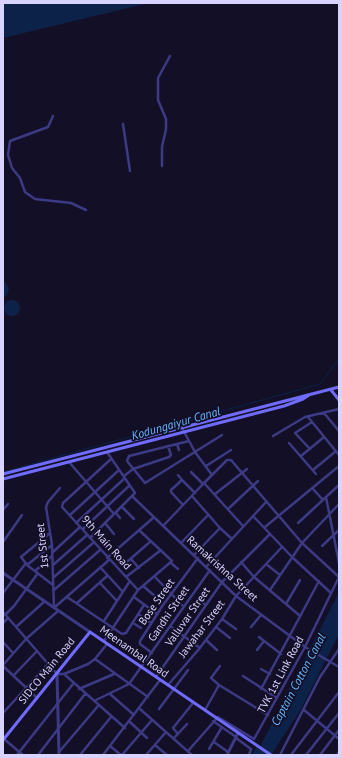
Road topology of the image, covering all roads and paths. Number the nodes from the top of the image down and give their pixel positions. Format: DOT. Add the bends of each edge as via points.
graph roads {
  1 [pos="170,56"];
  2 [pos="53,116"];
  3 [pos="123,124"];
  4 [pos="162,166"];
  5 [pos="130,171"];
  6 [pos="86,210"];
  7 [pos="339,388"];
  8 [pos="331,390"];
  9 [pos="338,398"];
  10 [pos="339,409"];
  11 [pos="324,413"];
  12 [pos="308,416"];
  13 [pos="312,422"];
  14 [pos="183,430"];
  15 [pos="339,431"];
  16 [pos="222,435"];
  17 [pos="273,436"];
  18 [pos="324,437"];
  19 [pos="189,440"];
  20 [pos="289,443"];
  21 [pos="177,444"];
  22 [pos="168,446"];
  23 [pos="310,449"];
  24 [pos="179,450"];
  25 [pos="231,450"];
  26 [pos="107,451"];
  27 [pos="336,451"];
  28 [pos="195,452"];
  29 [pos="339,455"];
  30 [pos="301,456"];
  31 [pos="111,459"];
  32 [pos="69,462"];
  33 [pos="206,466"];
  34 [pos="339,466"];
  35 [pos="247,469"];
  36 [pos="119,470"];
  37 [pos="133,470"];
  38 [pos="312,470"];
  39 [pos="191,472"];
  40 [pos="242,473"];
  41 [pos="3,474"];
  42 [pos="316,474"];
  43 [pos="178,475"];
  44 [pos="212,475"];
  45 [pos="124,477"];
  46 [pos="3,479"];
  47 [pos="182,480"];
  48 [pos="258,481"];
  49 [pos="87,483"];
  50 [pos="204,484"];
  51 [pos="130,485"];
  52 [pos="339,485"];
  53 [pos="252,486"];
  54 [pos="60,488"];
  55 [pos="313,489"];
  56 [pos="94,492"];
  57 [pos="195,493"];
  58 [pos="215,494"];
  59 [pos="192,496"];
  60 [pos="133,497"];
  61 [pos="326,497"];
  62 [pos="101,500"];
  63 [pos="323,500"];
  64 [pos="266,502"];
  65 [pos="8,504"];
  66 [pos="339,504"];
  67 [pos="184,505"];
  68 [pos="107,506"];
  69 [pos="122,507"];
  70 [pos="228,509"];
  71 [pos="3,510"];
  72 [pos="330,513"];
  73 [pos="115,514"];
  74 [pos="22,515"];
  75 [pos="70,515"];
  76 [pos="208,515"];
  77 [pos="254,516"];
  78 [pos="278,517"];
  79 [pos="120,518"];
  80 [pos="153,518"];
  81 [pos="134,519"];
  82 [pos="76,523"];
  83 [pos="105,523"];
  84 [pos="298,523"];
  85 [pos="163,526"];
  86 [pos="243,526"];
  87 [pos="265,527"];
  88 [pos="82,528"];
  89 [pos="220,528"];
  90 [pos="98,530"];
  91 [pos="139,530"];
  92 [pos="339,530"];
  93 [pos="51,533"];
  94 [pos="114,534"];
  95 [pos="270,534"];
  96 [pos="87,535"];
  97 [pos="334,535"];
  98 [pos="103,536"];
  99 [pos="90,538"];
  100 [pos="232,538"];
  101 [pos="151,541"];
  102 [pos="3,542"];
  103 [pos="93,543"];
  104 [pos="181,543"];
  105 [pos="302,543"];
  106 [pos="52,544"];
  107 [pos="322,546"];
  108 [pos="282,547"];
  109 [pos="100,550"];
  110 [pos="161,550"];
  111 [pos="52,555"];
  112 [pos="194,555"];
  113 [pos="292,557"];
  114 [pos="198,558"];
  115 [pos="108,559"];
  116 [pos="241,562"];
  117 [pos="171,563"];
  118 [pos="339,563"];
  119 [pos="26,564"];
  120 [pos="266,564"];
  121 [pos="53,565"];
  122 [pos="207,566"];
  123 [pos="100,567"];
  124 [pos="138,568"];
  125 [pos="178,569"];
  126 [pos="210,570"];
  127 [pos="35,571"];
  128 [pos="3,573"];
  129 [pos="38,573"];
  130 [pos="280,575"];
  131 [pos="107,576"];
  132 [pos="254,576"];
  133 [pos="126,577"];
  134 [pos="155,577"];
  135 [pos="339,577"];
  136 [pos="54,578"];
  137 [pos="300,580"];
  138 [pos="13,581"];
  139 [pos="130,581"];
  140 [pos="319,581"];
  141 [pos="222,582"];
  142 [pos="100,583"];
  143 [pos="53,585"];
  144 [pos="143,586"];
  145 [pos="27,589"];
  146 [pos="54,590"];
  147 [pos="138,590"];
  148 [pos="270,590"];
  149 [pos="122,592"];
  150 [pos="3,593"];
  151 [pos="331,593"];
  152 [pos="172,594"];
  153 [pos="236,596"];
  154 [pos="66,597"];
  155 [pos="134,597"];
  156 [pos="156,597"];
  157 [pos="116,600"];
  158 [pos="200,600"];
  159 [pos="45,602"];
  160 [pos="77,603"];
  161 [pos="286,604"];
  162 [pos="144,605"];
  163 [pos="206,605"];
  164 [pos="183,606"];
  165 [pos="54,608"];
  166 [pos="58,611"];
  167 [pos="4,614"];
  168 [pos="138,614"];
  169 [pos="157,614"];
  170 [pos="261,615"];
  171 [pos="299,615"];
  172 [pos="8,618"];
  173 [pos="222,619"];
  174 [pos="104,621"];
  175 [pos="3,623"];
  176 [pos="133,623"];
  177 [pos="151,623"];
  178 [pos="170,626"];
  179 [pos="16,627"];
  180 [pos="216,627"];
  181 [pos="251,627"];
  182 [pos="113,628"];
  183 [pos="141,628"];
  184 [pos="236,629"];
  185 [pos="90,632"];
  186 [pos="183,636"];
  187 [pos="290,636"];
  188 [pos="259,637"];
  189 [pos="230,638"];
  190 [pos="26,639"];
  191 [pos="206,640"];
  192 [pos="264,641"];
  193 [pos="3,642"];
  194 [pos="106,643"];
  195 [pos="305,647"];
  196 [pos="200,648"];
  197 [pos="339,649"];
  198 [pos="217,650"];
  199 [pos="257,650"];
  200 [pos="37,651"];
  201 [pos="13,653"];
  202 [pos="152,653"];
  203 [pos="281,654"];
  204 [pos="95,660"];
  205 [pos="329,662"];
  206 [pos="48,664"];
  207 [pos="3,665"];
  208 [pos="220,666"];
  209 [pos="142,667"];
  210 [pos="339,667"];
  211 [pos="261,669"];
  212 [pos="188,670"];
  213 [pos="57,674"];
  214 [pos="64,674"];
  215 [pos="115,674"];
  216 [pos="270,674"];
  217 [pos="14,675"];
  218 [pos="243,676"];
  219 [pos="156,677"];
  220 [pos="160,680"];
  221 [pos="73,684"];
  222 [pos="129,684"];
  223 [pos="219,685"];
  224 [pos="167,686"];
  225 [pos="27,688"];
  226 [pos="79,689"];
  227 [pos="261,689"];
  228 [pos="174,690"];
  229 [pos="339,692"];
  230 [pos="85,694"];
  231 [pos="110,694"];
  232 [pos="148,697"];
  233 [pos="37,698"];
  234 [pos="277,698"];
  235 [pos="94,701"];
  236 [pos="58,703"];
  237 [pos="193,703"];
  238 [pos="98,706"];
  239 [pos="140,709"];
  240 [pos="159,709"];
  241 [pos="304,710"];
  242 [pos="205,711"];
  243 [pos="3,713"];
  244 [pos="339,713"];
  245 [pos="134,715"];
  246 [pos="268,716"];
  247 [pos="111,717"];
  248 [pos="215,719"];
  249 [pos="152,720"];
  250 [pos="316,721"];
  251 [pos="130,722"];
  252 [pos="187,724"];
  253 [pos="222,727"];
  254 [pos="125,728"];
  255 [pos="327,729"];
  256 [pos="58,730"];
  257 [pos="339,730"];
  258 [pos="141,732"];
  259 [pos="166,732"];
  260 [pos="238,733"];
  261 [pos="178,734"];
  262 [pos="335,735"];
  263 [pos="147,738"];
  264 [pos="174,738"];
  265 [pos="236,738"];
  266 [pos="339,739"];
  267 [pos="4,740"];
  268 [pos="214,742"];
  269 [pos="155,745"];
  270 [pos="110,746"];
  271 [pos="209,748"];
  272 [pos="188,751"];
  273 [pos="339,752"];
  274 [pos="18,754"];
  275 [pos="59,754"];
  276 [pos="228,754"];
  277 [pos="23,755"];
  278 [pos="38,755"];
  279 [pos="80,755"];
  280 [pos="103,755"];
  281 [pos="121,755"];
  282 [pos="146,755"];
  283 [pos="167,755"];
  284 [pos="192,755"];
  285 [pos="249,755"];
  286 [pos="271,755"];
  287 [pos="280,755"];
  288 [pos="291,755"];
  289 [pos="306,755"];
  290 [pos="320,755"];
  291 [pos="337,755"];
  1 -- 4 [label="street" via="158,78 158,100 166,119"];
  2 -- 6 [label="street" via="48,127 10,141 8,155 12,168 20,178 25,192 35,199 71,203"];
  3 -- 5 [label="street"];
  7 -- 8 [label="main road"];
  8 -- 9 [label="main road"];
  8 -- 14 [label="main road"];
  10 -- 11 [label="street"];
  11 -- 12 [label="street"];
  11 -- 15 [label="street"];
  12 -- 13 [label="street"];
  12 -- 17 [label="street"];
  13 -- 18 [label="street"];
  13 -- 23 [label="street" via="295,433"];
  14 -- 19 [label="street"];
  14 -- 26 [label="main road"];
  14 -- 41 [label="main road"];
  16 -- 28 [label="street"];
  18 -- 23 [label="street"];
  18 -- 27 [label="street"];
  19 -- 21 [label="street"];
  19 -- 28 [label="street"];
  20 -- 30 [label="street"];
  21 -- 22 [label="street"];
  21 -- 24 [label="street"];
  22 -- 37 [label="street" via="170,457"];
  22 -- 37 [label="street" via="129,456 127,461"];
  23 -- 30 [label="street"];
  25 -- 33 [label="street"];
  26 -- 31 [label="street"];
  26 -- 32 [label="main road"];
  27 -- 29 [label="street"];
  27 -- 38 [label="street"];
  28 -- 33 [label="street"];
  28 -- 37 [label="street" via="145,483"];
  30 -- 38 [label="street"];
  31 -- 36 [label="street"];
  31 -- 49 [label="street"];
  32 -- 46 [label="main road"];
  32 -- 49 [label="street"];
  33 -- 44 [label="street"];
  34 -- 55 [label="street"];
  35 -- 40 [label="street"];
  36 -- 45 [label="street"];
  36 -- 56 [label="street"];
  37 -- 45 [label="street"];
  38 -- 42 [label="street"];
  39 -- 50 [label="street"];
  40 -- 44 [label="street" via="229,459"];
  40 -- 53 [label="street"];
  40 -- 58 [label="street"];
  43 -- 47 [label="street"];
  44 -- 50 [label="street"];
  45 -- 51 [label="street"];
  45 -- 62 [label="street"];
  47 -- 57 [label="street"];
  47 -- 67 [label="street" via="171,491"];
  48 -- 53 [label="street"];
  49 -- 56 [label="street"];
  49 -- 75 [label="street, 9th Main Road" via="63,504"];
  50 -- 57 [label="street"];
  50 -- 58 [label="street"];
  51 -- 60 [label="street" via="136,493"];
  51 -- 68 [label="street"];
  52 -- 61 [label="street"];
  53 -- 64 [label="street"];
  53 -- 70 [label="street"];
  54 -- 93 [label="street, 1st Street" via="46,504"];
  55 -- 63 [label="street"];
  55 -- 78 [label="street"];
  56 -- 62 [label="street"];
  56 -- 75 [label="street"];
  57 -- 59 [label="street"];
  58 -- 70 [label="street"];
  59 -- 67 [label="street"];
  59 -- 76 [label="street"];
  60 -- 69 [label="street"];
  60 -- 80 [label="street, Ramakrishna Street"];
  61 -- 63 [label="street"];
  61 -- 72 [label="street"];
  62 -- 68 [label="street"];
  62 -- 82 [label="street"];
  63 -- 84 [label="street"];
  64 -- 77 [label="street"];
  64 -- 78 [label="street"];
  65 -- 71 [label="street"];
  66 -- 72 [label="street"];
  67 -- 85 [label="street"];
  68 -- 73 [label="street"];
  68 -- 88 [label="street"];
  69 -- 73 [label="street"];
  69 -- 81 [label="street"];
  70 -- 86 [label="street"];
  72 -- 97 [label="street"];
  72 -- 105 [label="street"];
  73 -- 79 [label="street"];
  73 -- 83 [label="street"];
  74 -- 102 [label="street"];
  75 -- 82 [label="street, 9th Main Road"];
  76 -- 89 [label="street"];
  76 -- 104 [label="street"];
  77 -- 86 [label="street"];
  77 -- 87 [label="street"];
  78 -- 87 [label="street"];
  78 -- 105 [label="street"];
  80 -- 85 [label="street, Ramakrishna Street"];
  80 -- 91 [label="street"];
  82 -- 88 [label="street, 9th Main Road"];
  83 -- 90 [label="street"];
  83 -- 94 [label="street"];
  85 -- 104 [label="street, Ramakrishna Street"];
  86 -- 100 [label="street"];
  87 -- 95 [label="street"];
  88 -- 96 [label="street, 9th Main Road"];
  88 -- 111 [label="street"];
  89 -- 100 [label="street"];
  89 -- 112 [label="street"];
  90 -- 98 [label="street"];
  90 -- 99 [label="street"];
  91 -- 101 [label="street"];
  91 -- 115 [label="street"];
  92 -- 97 [label="street"];
  93 -- 106 [label="street, 1st Street"];
  93 -- 119 [label="street" via="22,554 22,560"];
  95 -- 108 [label="street"];
  95 -- 116 [label="street, Valluvar Street"];
  96 -- 99 [label="street, 9th Main Road"];
  96 -- 121 [label="street"];
  97 -- 107 [label="street"];
  97 -- 118 [label="street"];
  99 -- 103 [label="street, 9th Main Road"];
  100 -- 122 [label="street"];
  101 -- 110 [label="street"];
  101 -- 124 [label="street" via="130,560"];
  103 -- 109 [label="street, 9th Main Road"];
  103 -- 136 [label="street"];
  104 -- 112 [label="street, Ramakrishna Street"];
  105 -- 113 [label="street"];
  105 -- 135 [label="street"];
  106 -- 111 [label="street, 1st Street"];
  106 -- 119 [label="street"];
  108 -- 113 [label="street"];
  108 -- 120 [label="street, Jawahar Street"];
  109 -- 115 [label="street, 9th Main Road"];
  109 -- 146 [label="street"];
  110 -- 117 [label="street" via="172,559"];
  110 -- 124 [label="street"];
  111 -- 121 [label="street, 1st Street"];
  111 -- 127 [label="street"];
  112 -- 114 [label="street, Ramakrishna Street"];
  113 -- 130 [label="street"];
  113 -- 140 [label="street"];
  114 -- 122 [label="street, Ramakrishna Street"];
  114 -- 152 [label="street, Bose Street"];
  115 -- 123 [label="street"];
  115 -- 133 [label="street, 9th Main Road"];
  116 -- 132 [label="street"];
  116 -- 141 [label="street, Valluvar Street"];
  117 -- 125 [label="street"];
  117 -- 134 [label="street"];
  119 -- 127 [label="street"];
  119 -- 138 [label="street"];
  120 -- 130 [label="street"];
  120 -- 132 [label="street, Jawahar Street"];
  121 -- 136 [label="street, 1st Street"];
  122 -- 126 [label="street, Ramakrishna Street"];
  123 -- 131 [label="street"];
  123 -- 154 [label="street"];
  124 -- 133 [label="street"];
  126 -- 141 [label="street, Ramakrishna Street"];
  126 -- 164 [label="street, Gandhi Street"];
  127 -- 129 [label="street"];
  128 -- 138 [label="street, Meenambal Road"];
  129 -- 143 [label="street"];
  129 -- 145 [label="street"];
  130 -- 148 [label="street"];
  131 -- 142 [label="street"];
  131 -- 149 [label="street"];
  132 -- 148 [label="street"];
  132 -- 153 [label="street, Jawahar Street"];
  133 -- 139 [label="street, 9th Main Road"];
  134 -- 144 [label="street"];
  134 -- 152 [label="street"];
  135 -- 151 [label="street, TVK 1st Link Road"];
  136 -- 143 [label="street, 1st Street"];
  137 -- 161 [label="street"];
  138 -- 145 [label="street, Meenambal Road"];
  138 -- 150 [label="street"];
  139 -- 147 [label="street, 9th Main Road"];
  139 -- 149 [label="street"];
  140 -- 151 [label="street"];
  140 -- 171 [label="street"];
  141 -- 153 [label="street, Ramakrishna Street"];
  141 -- 163 [label="street, Valluvar Street"];
  142 -- 157 [label="street"];
  142 -- 160 [label="street"];
  143 -- 146 [label="street, 1st Street"];
  144 -- 147 [label="street"];
  144 -- 156 [label="street"];
  145 -- 159 [label="street, Meenambal Road"];
  145 -- 167 [label="street"];
  146 -- 165 [label="street, 1st Street"];
  147 -- 155 [label="street"];
  148 -- 161 [label="street"];
  149 -- 157 [label="street"];
  151 -- 195 [label="street, TVK 1st Link Road"];
  152 -- 164 [label="street"];
  152 -- 169 [label="street, Bose Street"];
  153 -- 170 [label="street, Ramakrishna Street"];
  153 -- 173 [label="street, Jawahar Street"];
  154 -- 160 [label="street"];
  154 -- 165 [label="street"];
  155 -- 162 [label="street"];
  155 -- 182 [label="street"];
  157 -- 174 [label="street"];
  158 -- 163 [label="street"];
  159 -- 165 [label="street, Meenambal Road"];
  159 -- 179 [label="street"];
  160 -- 174 [label="street"];
  161 -- 171 [label="street"];
  162 -- 168 [label="street"];
  162 -- 169 [label="street"];
  163 -- 186 [label="street, Valluvar Street"];
  164 -- 178 [label="street, Gandhi Street"];
  165 -- 166 [label="street, Meenambal Road"];
  166 -- 185 [label="street, Meenambal Road"];
  166 -- 190 [label="street"];
  167 -- 172 [label="street"];
  168 -- 176 [label="street"];
  168 -- 177 [label="street"];
  169 -- 177 [label="street, Bose Street"];
  170 -- 181 [label="street"];
  170 -- 187 [label="street, Ramakrishna Street"];
  171 -- 187 [label="street"];
  172 -- 175 [label="street"];
  172 -- 179 [label="street"];
  173 -- 180 [label="street, Jawahar Street"];
  173 -- 184 [label="street"];
  174 -- 182 [label="street"];
  176 -- 182 [label="street" via="124,634"];
  176 -- 183 [label="street"];
  177 -- 202 [label="street, Bose Street" via="139,642"];
  178 -- 186 [label="street"];
  178 -- 202 [label="street, Gandhi Street"];
  179 -- 190 [label="street"];
  180 -- 189 [label="street"];
  180 -- 191 [label="street, Jawahar Street"];
  182 -- 194 [label="street"];
  185 -- 194 [label="main road, Meenambal Road"];
  185 -- 213 [label="main road, SIDCO Main Road"];
  186 -- 196 [label="street"];
  186 -- 219 [label="street, Valluvar Street"];
  187 -- 195 [label="street, Ramakrishna Street"];
  187 -- 203 [label="street"];
  188 -- 192 [label="street"];
  190 -- 200 [label="street"];
  190 -- 201 [label="street"];
  191 -- 196 [label="street, Jawahar Street"];
  191 -- 198 [label="street"];
  192 -- 199 [label="street"];
  192 -- 203 [label="street"];
  193 -- 201 [label="street"];
  194 -- 204 [label="street"];
  194 -- 209 [label="main road, Meenambal Road"];
  195 -- 205 [label="street, Ramakrishna Street"];
  195 -- 234 [label="street, TVK 1st Link Road"];
  196 -- 224 [label="street, Jawahar Street"];
  197 -- 205 [label="street"];
  200 -- 206 [label="street"];
  200 -- 217 [label="street"];
  201 -- 207 [label="street"];
  202 -- 209 [label="street, Gandhi Street"];
  203 -- 216 [label="street"];
  204 -- 214 [label="street"];
  204 -- 215 [label="street"];
  205 -- 210 [label="street, Ramakrishna Street"];
  205 -- 241 [label="street"];
  206 -- 213 [label="street"];
  206 -- 225 [label="street"];
  207 -- 217 [label="street"];
  208 -- 223 [label="street" via="211,678"];
  209 -- 219 [label="main road, Meenambal Road"];
  209 -- 222 [label="street, Gandhi Street"];
  211 -- 216 [label="street"];
  212 -- 228 [label="street"];
  213 -- 214 [label="street"];
  213 -- 233 [label="main road, SIDCO Main Road"];
  213 -- 236 [label="street"];
  214 -- 221 [label="street"];
  215 -- 222 [label="street"];
  215 -- 226 [label="street"];
  216 -- 227 [label="street"];
  217 -- 225 [label="street"];
  218 -- 227 [label="street"];
  219 -- 220 [label="main road, Meenambal Road"];
  220 -- 224 [label="main road, Meenambal Road"];
  220 -- 232 [label="street"];
  221 -- 226 [label="street"];
  221 -- 236 [label="street"];
  222 -- 231 [label="street"];
  222 -- 232 [label="street"];
  223 -- 242 [label="street"];
  223 -- 246 [label="street"];
  224 -- 228 [label="main road, Meenambal Road"];
  225 -- 233 [label="street"];
  225 -- 243 [label="street"];
  226 -- 230 [label="street"];
  227 -- 234 [label="street"];
  228 -- 237 [label="main road, Meenambal Road"];
  228 -- 240 [label="street"];
  229 -- 250 [label="street"];
  230 -- 235 [label="street"];
  230 -- 256 [label="street"];
  231 -- 235 [label="street"];
  231 -- 245 [label="street"];
  232 -- 239 [label="street"];
  233 -- 267 [label="main road, SIDCO Main Road"];
  234 -- 246 [label="street, TVK 1st Link Road"];
  235 -- 238 [label="street"];
  236 -- 256 [label="street"];
  236 -- 274 [label="street"];
  237 -- 242 [label="main road, Meenambal Road"];
  237 -- 261 [label="street" via="173,728"];
  238 -- 247 [label="street"];
  238 -- 275 [label="street"];
  239 -- 245 [label="street"];
  239 -- 249 [label="street"];
  241 -- 250 [label="street"];
  241 -- 287 [label="street"];
  242 -- 248 [label="main road, Meenambal Road"];
  244 -- 255 [label="street"];
  245 -- 251 [label="street"];
  246 -- 248 [label="street, TVK 1st Link Road" via="254,739 220,716"];
  247 -- 254 [label="street"];
  247 -- 279 [label="street"];
  248 -- 253 [label="street"];
  248 -- 260 [label="main road, Meenambal Road"];
  248 -- 272 [label="street"];
  249 -- 258 [label="street"];
  249 -- 259 [label="street"];
  250 -- 255 [label="street"];
  250 -- 288 [label="street"];
  251 -- 254 [label="street"];
  251 -- 258 [label="street"];
  252 -- 261 [label="street"];
  253 -- 265 [label="street"];
  253 -- 268 [label="street"];
  254 -- 270 [label="street"];
  255 -- 262 [label="street"];
  255 -- 289 [label="street"];
  256 -- 275 [label="street"];
  256 -- 278 [label="street"];
  257 -- 262 [label="street"];
  258 -- 263 [label="street"];
  258 -- 281 [label="street"];
  259 -- 264 [label="street"];
  259 -- 269 [label="street"];
  260 -- 265 [label="street"];
  260 -- 286 [label="main road, Meenambal Road"];
  261 -- 264 [label="street"];
  262 -- 266 [label="street"];
  262 -- 290 [label="street"];
  264 -- 272 [label="street"];
  265 -- 276 [label="street"];
  265 -- 285 [label="street" via="251,748"];
  267 -- 274 [label="street"];
  268 -- 271 [label="street"];
  268 -- 276 [label="street"];
  269 -- 282 [label="street"];
  269 -- 283 [label="street"];
  270 -- 280 [label="street"];
  270 -- 281 [label="street"];
  272 -- 284 [label="street"];
  273 -- 291 [label="street"];
  274 -- 277 [label="street"];
}
